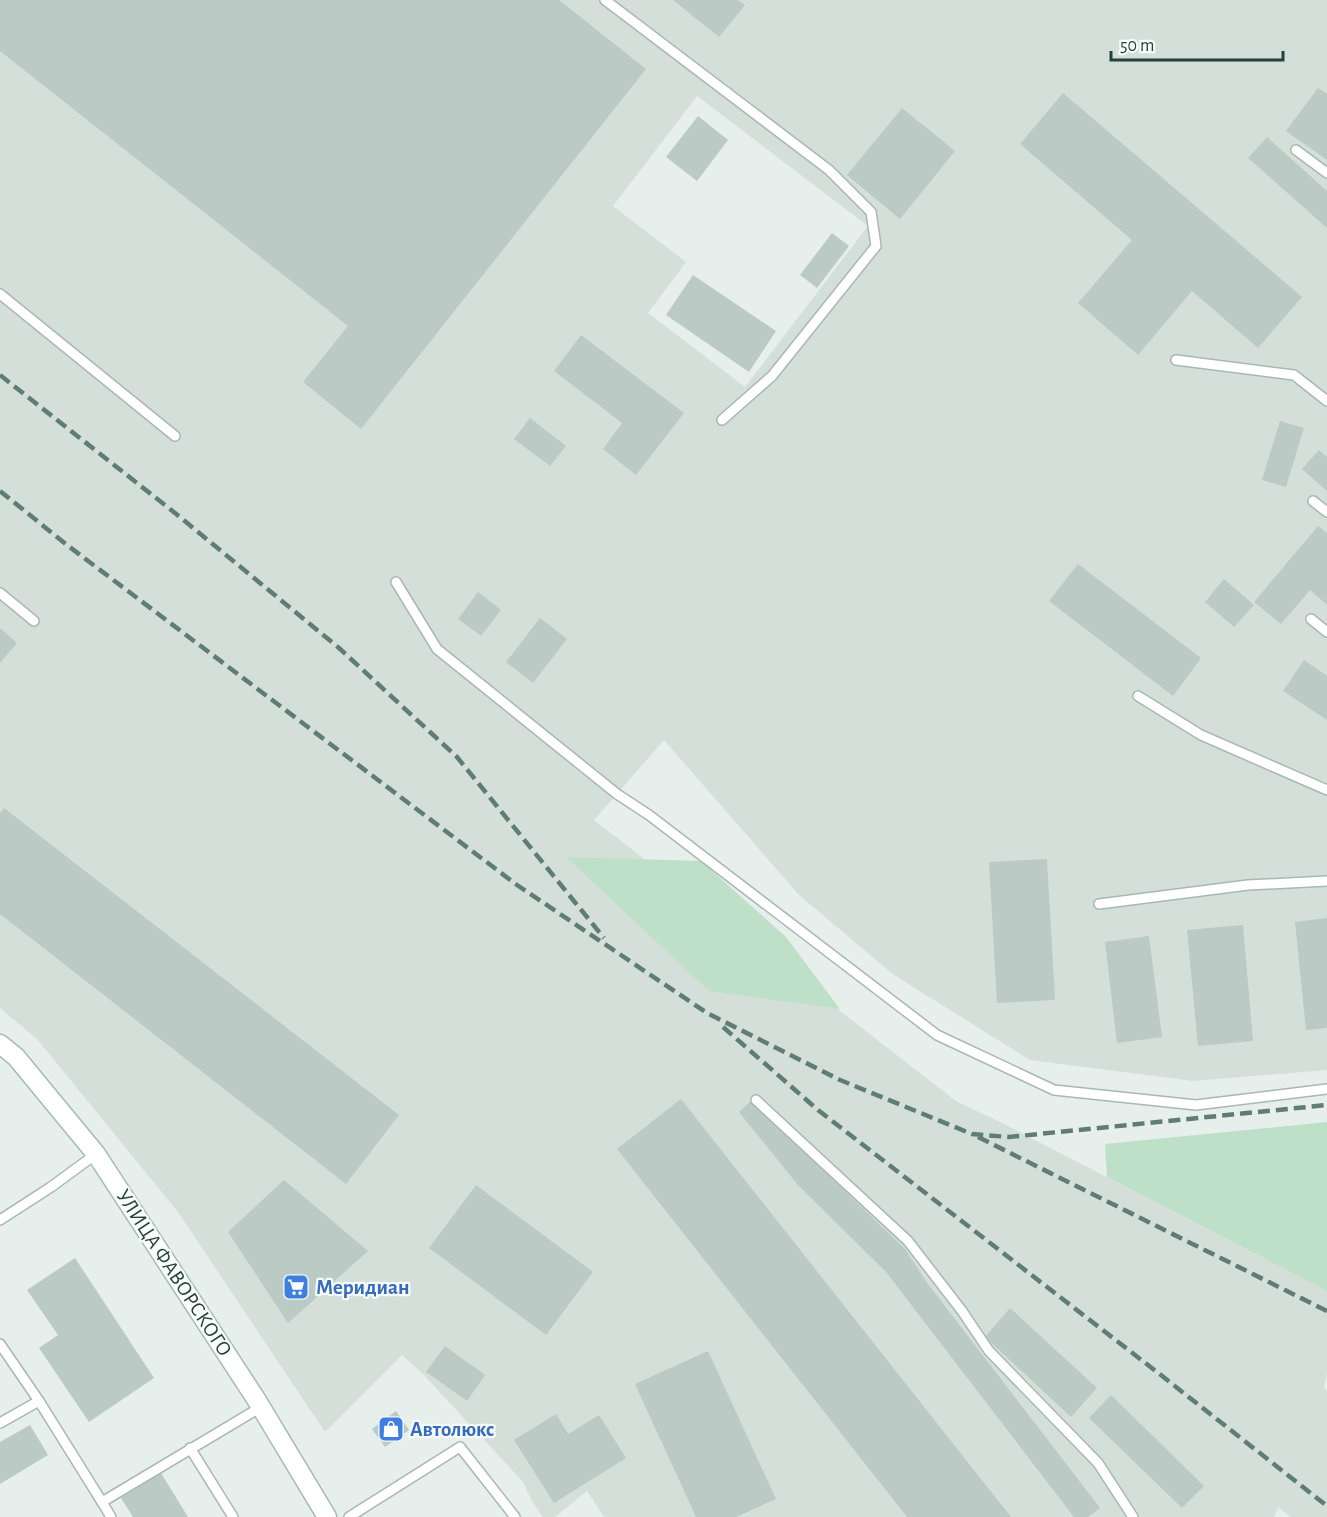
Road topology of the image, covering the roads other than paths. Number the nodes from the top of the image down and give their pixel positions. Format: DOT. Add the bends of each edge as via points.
graph roads {
  1 [pos="605,0"];
  2 [pos="1296,150"];
  3 [pos="1327,173"];
  4 [pos="0,294"];
  5 [pos="1176,360"];
  6 [pos="1327,401"];
  7 [pos="722,420"];
  8 [pos="175,436"];
  9 [pos="1313,501"];
  10 [pos="1327,512"];
  11 [pos="396,582"];
  12 [pos="0,593"];
  13 [pos="1311,619"];
  14 [pos="34,621"];
  15 [pos="1327,632"];
  16 [pos="1138,696"];
  17 [pos="1327,790"];
  18 [pos="1327,880"];
  19 [pos="1099,904"];
  20 [pos="0,1044"];
  21 [pos="1327,1089"];
  22 [pos="756,1100"];
  23 [pos="96,1154"];
  24 [pos="0,1220"];
  25 [pos="0,1344"];
  26 [pos="39,1401"];
  27 [pos="261,1407"];
  28 [pos="0,1423"];
  29 [pos="190,1448"];
  30 [pos="102,1502"];
  31 [pos="111,1517"];
  32 [pos="233,1517"];
  33 [pos="327,1517"];
  34 [pos="349,1517"];
  35 [pos="515,1517"];
  36 [pos="1133,1517"];
  1 -- 7 [label="lane" via="829,170 871,212 876,246 772,376"];
  2 -- 3 [label="lane"];
  4 -- 8 [label="lane"];
  5 -- 6 [label="lane" via="1294,375"];
  9 -- 10 [label="lane"];
  11 -- 21 [label="lane" via="437,649 617,794 937,1035 1054,1090 1196,1105"];
  12 -- 14 [label="lane"];
  13 -- 15 [label="lane"];
  16 -- 17 [label="lane" via="1201,735"];
  18 -- 19 [label="lane" via="1248,885"];
  20 -- 23 [label="street, УЛИЦА ФАВОРСКОГО" via="16,1057"];
  22 -- 36 [label="lane" via="908,1241 989,1351 1098,1463"];
  23 -- 24 [label="lane"];
  23 -- 27 [label="street, УЛИЦА ФАВОРСКОГО"];
  25 -- 26 [label="lane"];
  26 -- 28 [label="lane"];
  26 -- 30 [label="lane"];
  27 -- 29 [label="lane"];
  27 -- 33 [label="street, УЛИЦА ФАВОРСКОГО"];
  29 -- 30 [label="lane"];
  29 -- 32 [label="lane"];
  30 -- 31 [label="lane"];
  34 -- 35 [label="lane" via="460,1447"];
}
